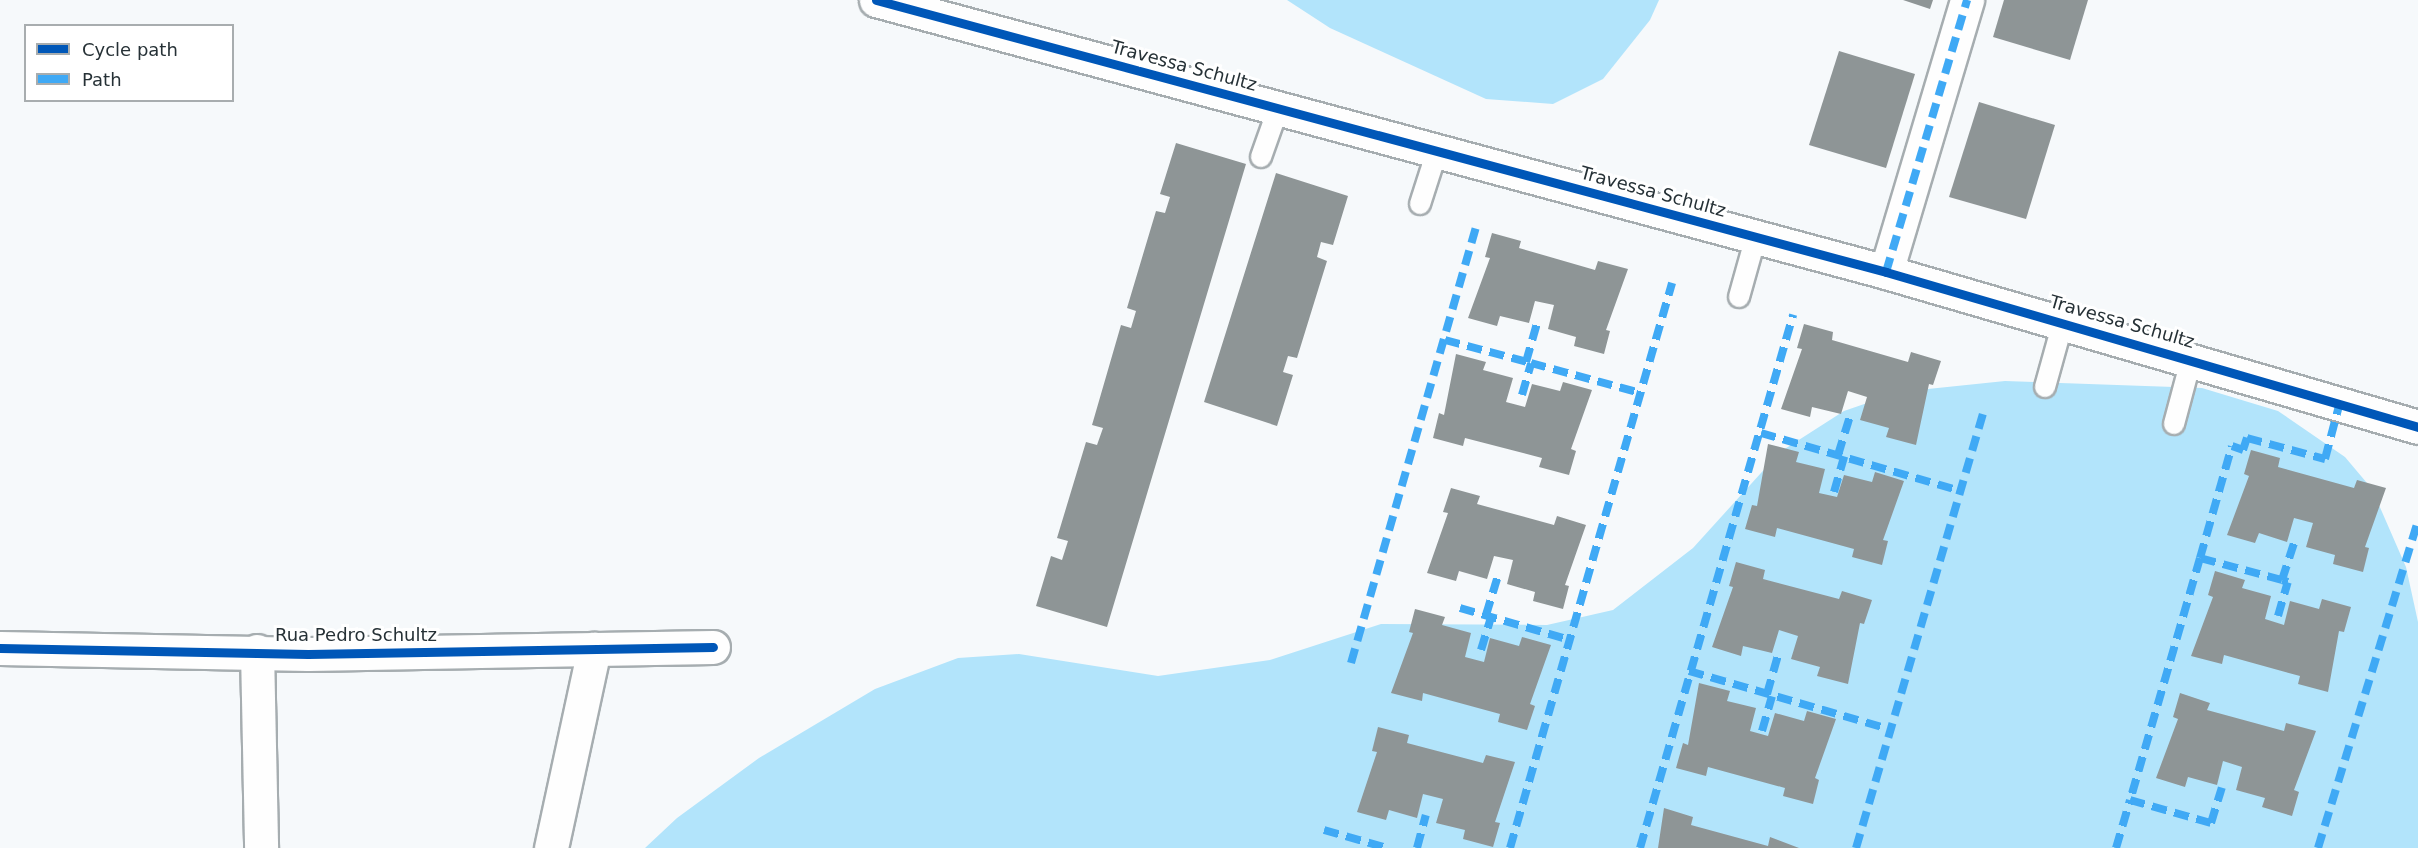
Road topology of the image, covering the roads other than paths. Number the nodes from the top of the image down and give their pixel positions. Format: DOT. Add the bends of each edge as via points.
graph roads {
  1 [pos="876,0"];
  2 [pos="1967,0"];
  3 [pos="930,7"];
  4 [pos="1278,109"];
  5 [pos="1437,151"];
  6 [pos="1261,157"];
  7 [pos="1420,204"];
  8 [pos="1756,236"];
  9 [pos="1886,272"];
  10 [pos="1739,297"];
  11 [pos="2063,322"];
  12 [pos="2191,360"];
  13 [pos="2046,387"];
  14 [pos="2174,424"];
  15 [pos="2418,427"];
  16 [pos="713,647"];
  17 [pos="0,648"];
  18 [pos="594,649"];
  19 [pos="257,651"];
  20 [pos="261,848"];
  21 [pos="551,848"];
  1 -- 3 [label="street, Travessa Schultz"];
  2 -- 9 [label="street"];
  3 -- 4 [label="street, Travessa Schultz"];
  4 -- 5 [label="street, Travessa Schultz"];
  4 -- 6 [label="lane"];
  5 -- 7 [label="lane"];
  5 -- 8 [label="street, Travessa Schultz"];
  8 -- 9 [label="street, Travessa Schultz"];
  8 -- 10 [label="lane"];
  9 -- 11 [label="street, Travessa Schultz"];
  11 -- 12 [label="street, Travessa Schultz"];
  11 -- 13 [label="lane"];
  12 -- 14 [label="lane"];
  12 -- 15 [label="street, Travessa Schultz"];
  16 -- 18 [label="street, Rua Pedro Schultz"];
  17 -- 19 [label="street, Rua Pedro Schultz"];
  18 -- 19 [label="street, Rua Pedro Schultz"];
  18 -- 21 [label="street"];
  19 -- 20 [label="street"];
}
